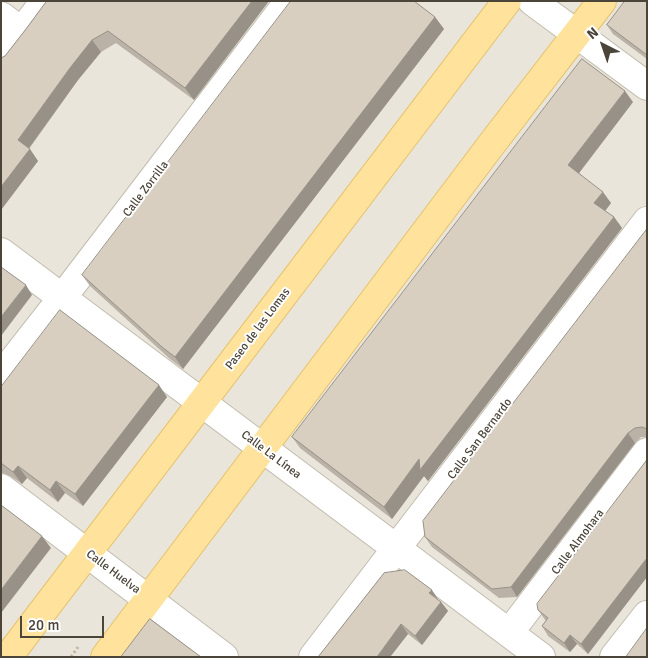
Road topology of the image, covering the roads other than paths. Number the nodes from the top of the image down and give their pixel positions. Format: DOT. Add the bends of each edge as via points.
graph roads {
  1 [pos="45,1"];
  2 [pos="289,1"];
  3 [pos="507,1"];
  4 [pos="532,1"];
  5 [pos="602,1"];
  6 [pos="12,24"];
  7 [pos="576,34"];
  8 [pos="1,58"];
  9 [pos="647,86"];
  10 [pos="647,221"];
  11 [pos="1,252"];
  12 [pos="62,298"];
  13 [pos="1,376"];
  14 [pos="202,402"];
  15 [pos="262,449"];
  16 [pos="647,452"];
  17 [pos="1,488"];
  18 [pos="396,548"];
  19 [pos="87,553"];
  20 [pos="148,599"];
  21 [pos="647,615"];
  22 [pos="508,633"];
  23 [pos="8,657"];
  24 [pos="105,657"];
  25 [pos="224,657"];
  26 [pos="313,657"];
  27 [pos="541,657"];
  28 [pos="614,657"];
  1 -- 6 [label="street"];
  2 -- 12 [label="street, Calle Zorrilla"];
  3 -- 14 [label="main road, Paseo de las Lomas"];
  4 -- 7 [label="street"];
  5 -- 7 [label="main road"];
  6 -- 8 [label="street"];
  7 -- 9 [label="street"];
  7 -- 15 [label="main road"];
  10 -- 18 [label="street, Calle San Bernardo"];
  11 -- 12 [label="street, Calle La Línea"];
  12 -- 13 [label="street, Calle Zorrilla"];
  12 -- 14 [label="street, Calle La Línea"];
  14 -- 15 [label="street, Calle La Línea"];
  14 -- 19 [label="main road, Paseo de las Lomas"];
  15 -- 18 [label="street, Calle La Línea"];
  15 -- 20 [label="main road"];
  16 -- 22 [label="street, Calle Almohara"];
  17 -- 19 [label="street, Calle Huelva"];
  18 -- 22 [label="street, Calle La Línea"];
  18 -- 26 [label="street, Calle San Bernardo"];
  19 -- 20 [label="street, Calle Huelva"];
  19 -- 23 [label="main road, Paseo de las Lomas"];
  20 -- 24 [label="main road"];
  20 -- 25 [label="street, Calle Huelva"];
  21 -- 28 [label="street"];
  22 -- 27 [label="street, Calle La Línea"];
}
